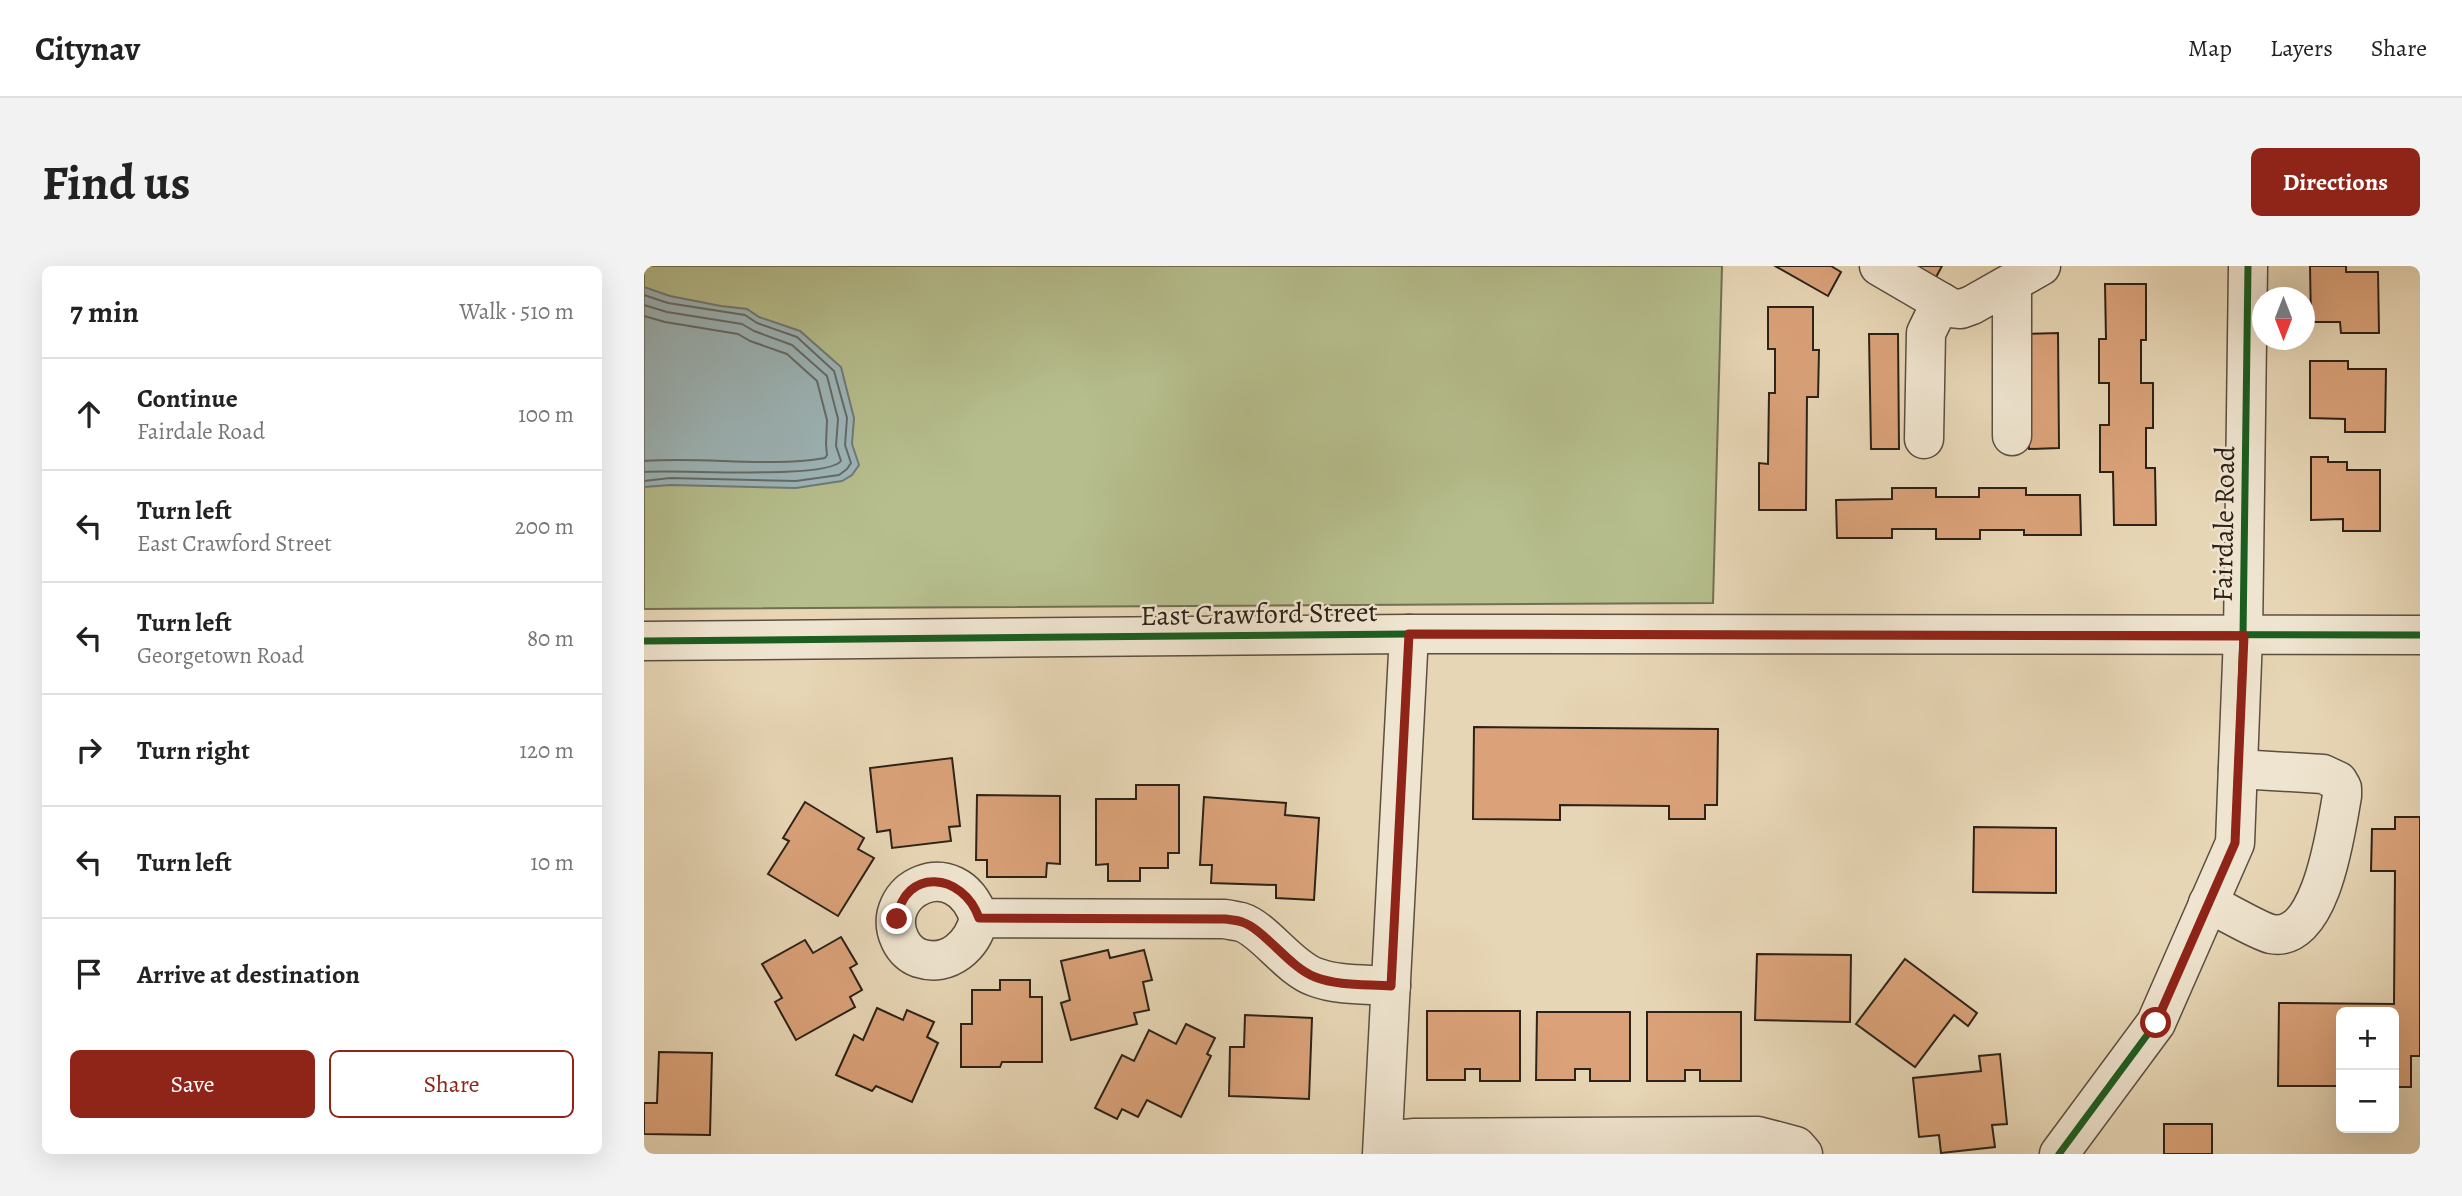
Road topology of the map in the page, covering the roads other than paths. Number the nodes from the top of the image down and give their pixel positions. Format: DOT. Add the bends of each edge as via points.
graph roads {
  1 [pos="1879,266"];
  2 [pos="2248,266"];
  3 [pos="2026,274"];
  4 [pos="1941,302"];
  5 [pos="2012,436"];
  6 [pos="1924,439"];
  7 [pos="1409,634"];
  8 [pos="2420,635"];
  9 [pos="2244,636"];
  10 [pos="644,641"];
  11 [pos="2238,769"];
  12 [pos="2208,903"];
  13 [pos="979,918"];
  14 [pos="1391,986"];
  15 [pos="1383,1148"];
  16 [pos="1803,1154"];
  17 [pos="2059,1154"];
  1 -- 4 [label="street"];
  2 -- 9 [label="street, Fairdale Road"];
  3 -- 4 [label="street" via="1961,309"];
  3 -- 5 [label="street"];
  4 -- 6 [label="street" via="1926,334"];
  7 -- 9 [label="street, East Crawford Street"];
  7 -- 10 [label="street, East Crawford Street"];
  7 -- 14 [label="street"];
  8 -- 9 [label="street, East Crawford Street"];
  9 -- 11 [label="street, Fairdale Road"];
  11 -- 12 [label="street, Fairdale Road" via="2235,843"];
  11 -- 12 [label="street" via="2323,774 2338,781 2342,796 2330,858 2309,912 2286,933 2272,934"];
  12 -- 17 [label="street, Fairdale Road" via="2156,1023"];
  13 -- 14 [label="street" via="1225,919 1243,922 1315,977"];
  14 -- 15 [label="street"];
  15 -- 16 [label="street" via="1415,1138 1758,1136 1796,1146"];
}
